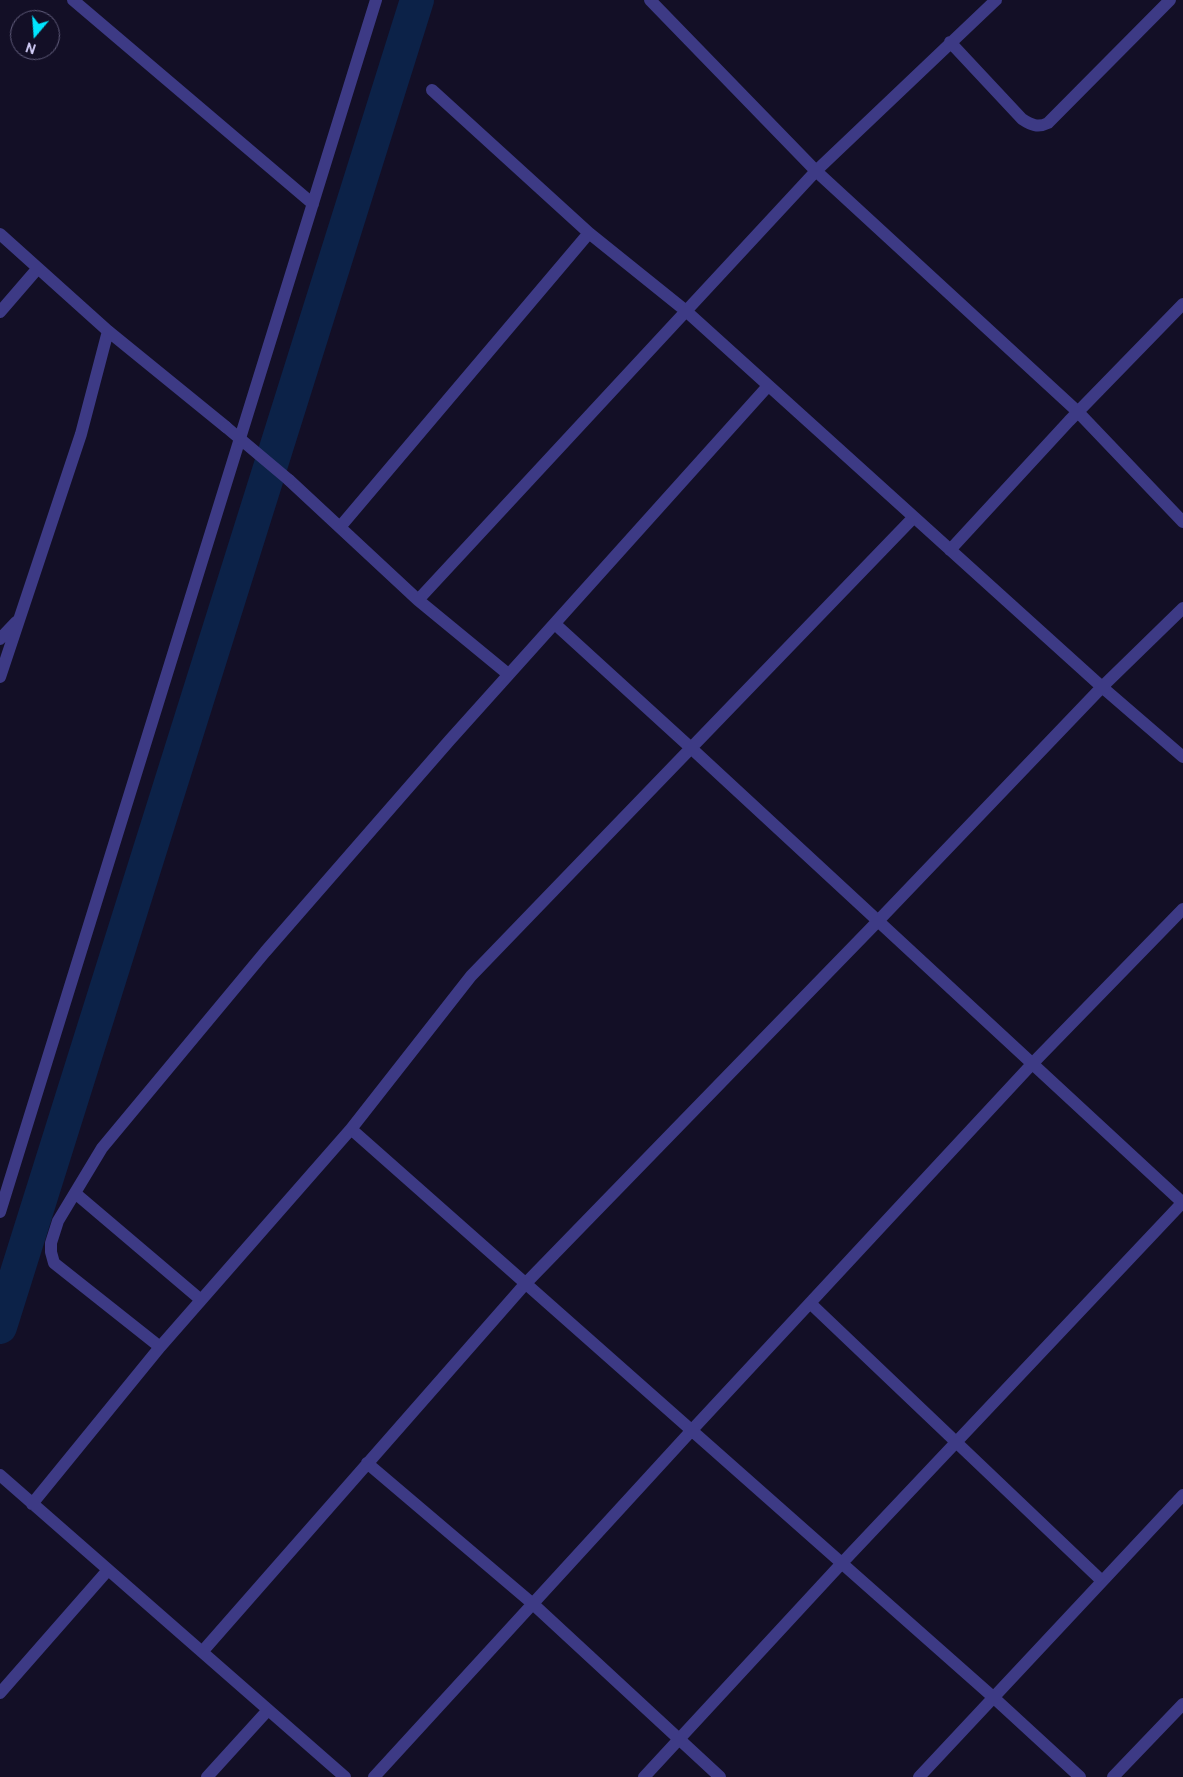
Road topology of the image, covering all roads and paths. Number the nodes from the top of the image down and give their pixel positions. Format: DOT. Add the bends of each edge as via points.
graph roads {
  1 [pos="73,0"];
  2 [pos="376,0"];
  3 [pos="650,0"];
  4 [pos="996,0"];
  5 [pos="1170,0"];
  6 [pos="950,42"];
  7 [pos="432,90"];
  8 [pos="816,171"];
  9 [pos="313,204"];
  10 [pos="589,233"];
  11 [pos="0,234"];
  12 [pos="38,268"];
  13 [pos="1183,304"];
  14 [pos="686,311"];
  15 [pos="0,312"];
  16 [pos="108,331"];
  17 [pos="768,386"];
  18 [pos="1078,412"];
  19 [pos="914,517"];
  20 [pos="1183,522"];
  21 [pos="340,527"];
  22 [pos="950,550"];
  23 [pos="418,600"];
  24 [pos="1183,608"];
  25 [pos="19,618"];
  26 [pos="555,624"];
  27 [pos="0,639"];
  28 [pos="508,674"];
  29 [pos="0,677"];
  30 [pos="1102,687"];
  31 [pos="691,748"];
  32 [pos="1183,757"];
  33 [pos="1183,909"];
  34 [pos="878,921"];
  35 [pos="1032,1064"];
  36 [pos="351,1128"];
  37 [pos="74,1193"];
  38 [pos="1183,1202"];
  39 [pos="0,1212"];
  40 [pos="526,1283"];
  41 [pos="201,1300"];
  42 [pos="810,1303"];
  43 [pos="160,1347"];
  44 [pos="692,1430"];
  45 [pos="957,1441"];
  46 [pos="367,1463"];
  47 [pos="0,1475"];
  48 [pos="1183,1495"];
  49 [pos="32,1504"];
  50 [pos="842,1563"];
  51 [pos="108,1570"];
  52 [pos="1102,1580"];
  53 [pos="532,1604"];
  54 [pos="202,1652"];
  55 [pos="0,1693"];
  56 [pos="993,1697"];
  57 [pos="1183,1704"];
  58 [pos="268,1710"];
  59 [pos="679,1739"];
  60 [pos="207,1777"];
  61 [pos="345,1777"];
  62 [pos="374,1777"];
  63 [pos="644,1777"];
  64 [pos="720,1777"];
  65 [pos="919,1777"];
  66 [pos="1080,1777"];
  67 [pos="1112,1777"];
  1 -- 9 [label="street"];
  2 -- 9 [label="street"];
  3 -- 8 [label="street"];
  4 -- 6 [label="street"];
  5 -- 6 [label="street" via="1043,126 1031,125 1022,119"];
  6 -- 8 [label="street"];
  7 -- 10 [label="street"];
  8 -- 14 [label="street"];
  8 -- 18 [label="street"];
  9 -- 39 [label="street"];
  10 -- 14 [label="street"];
  10 -- 21 [label="street"];
  11 -- 12 [label="street"];
  12 -- 15 [label="street"];
  12 -- 16 [label="street"];
  13 -- 18 [label="street"];
  14 -- 17 [label="street"];
  14 -- 23 [label="street"];
  16 -- 21 [label="street, bridge" via="289,480"];
  16 -- 25 [label="street" via="81,434"];
  17 -- 19 [label="street"];
  17 -- 26 [label="street"];
  18 -- 20 [label="street"];
  18 -- 22 [label="street"];
  19 -- 22 [label="street"];
  19 -- 31 [label="street"];
  21 -- 23 [label="street"];
  22 -- 30 [label="street"];
  23 -- 28 [label="street"];
  24 -- 30 [label="street"];
  25 -- 27 [label="street"];
  25 -- 29 [label="street"];
  26 -- 28 [label="street"];
  26 -- 31 [label="street"];
  28 -- 37 [label="street" via="265,952 102,1148"];
  30 -- 32 [label="street"];
  30 -- 34 [label="street"];
  31 -- 34 [label="street"];
  31 -- 36 [label="street" via="471,976"];
  33 -- 35 [label="street"];
  34 -- 35 [label="street"];
  34 -- 40 [label="street"];
  35 -- 38 [label="street"];
  35 -- 42 [label="street"];
  36 -- 40 [label="street"];
  36 -- 41 [label="street"];
  37 -- 41 [label="street"];
  37 -- 43 [label="street" via="58,1221 51,1243 54,1262"];
  38 -- 45 [label="street"];
  40 -- 44 [label="street"];
  40 -- 46 [label="street"];
  41 -- 43 [label="street"];
  42 -- 44 [label="street"];
  42 -- 45 [label="street"];
  43 -- 49 [label="street"];
  44 -- 50 [label="street"];
  44 -- 53 [label="street"];
  45 -- 50 [label="street"];
  45 -- 52 [label="street"];
  46 -- 53 [label="street"];
  46 -- 54 [label="street"];
  47 -- 49 [label="street"];
  48 -- 52 [label="street"];
  49 -- 51 [label="street"];
  50 -- 56 [label="street"];
  50 -- 59 [label="street"];
  51 -- 54 [label="street"];
  51 -- 55 [label="street"];
  52 -- 56 [label="street"];
  53 -- 59 [label="street"];
  53 -- 62 [label="street"];
  54 -- 58 [label="street"];
  56 -- 65 [label="street"];
  56 -- 66 [label="street"];
  57 -- 67 [label="street"];
  58 -- 60 [label="street"];
  58 -- 61 [label="street"];
  59 -- 63 [label="street"];
  59 -- 64 [label="street"];
}
